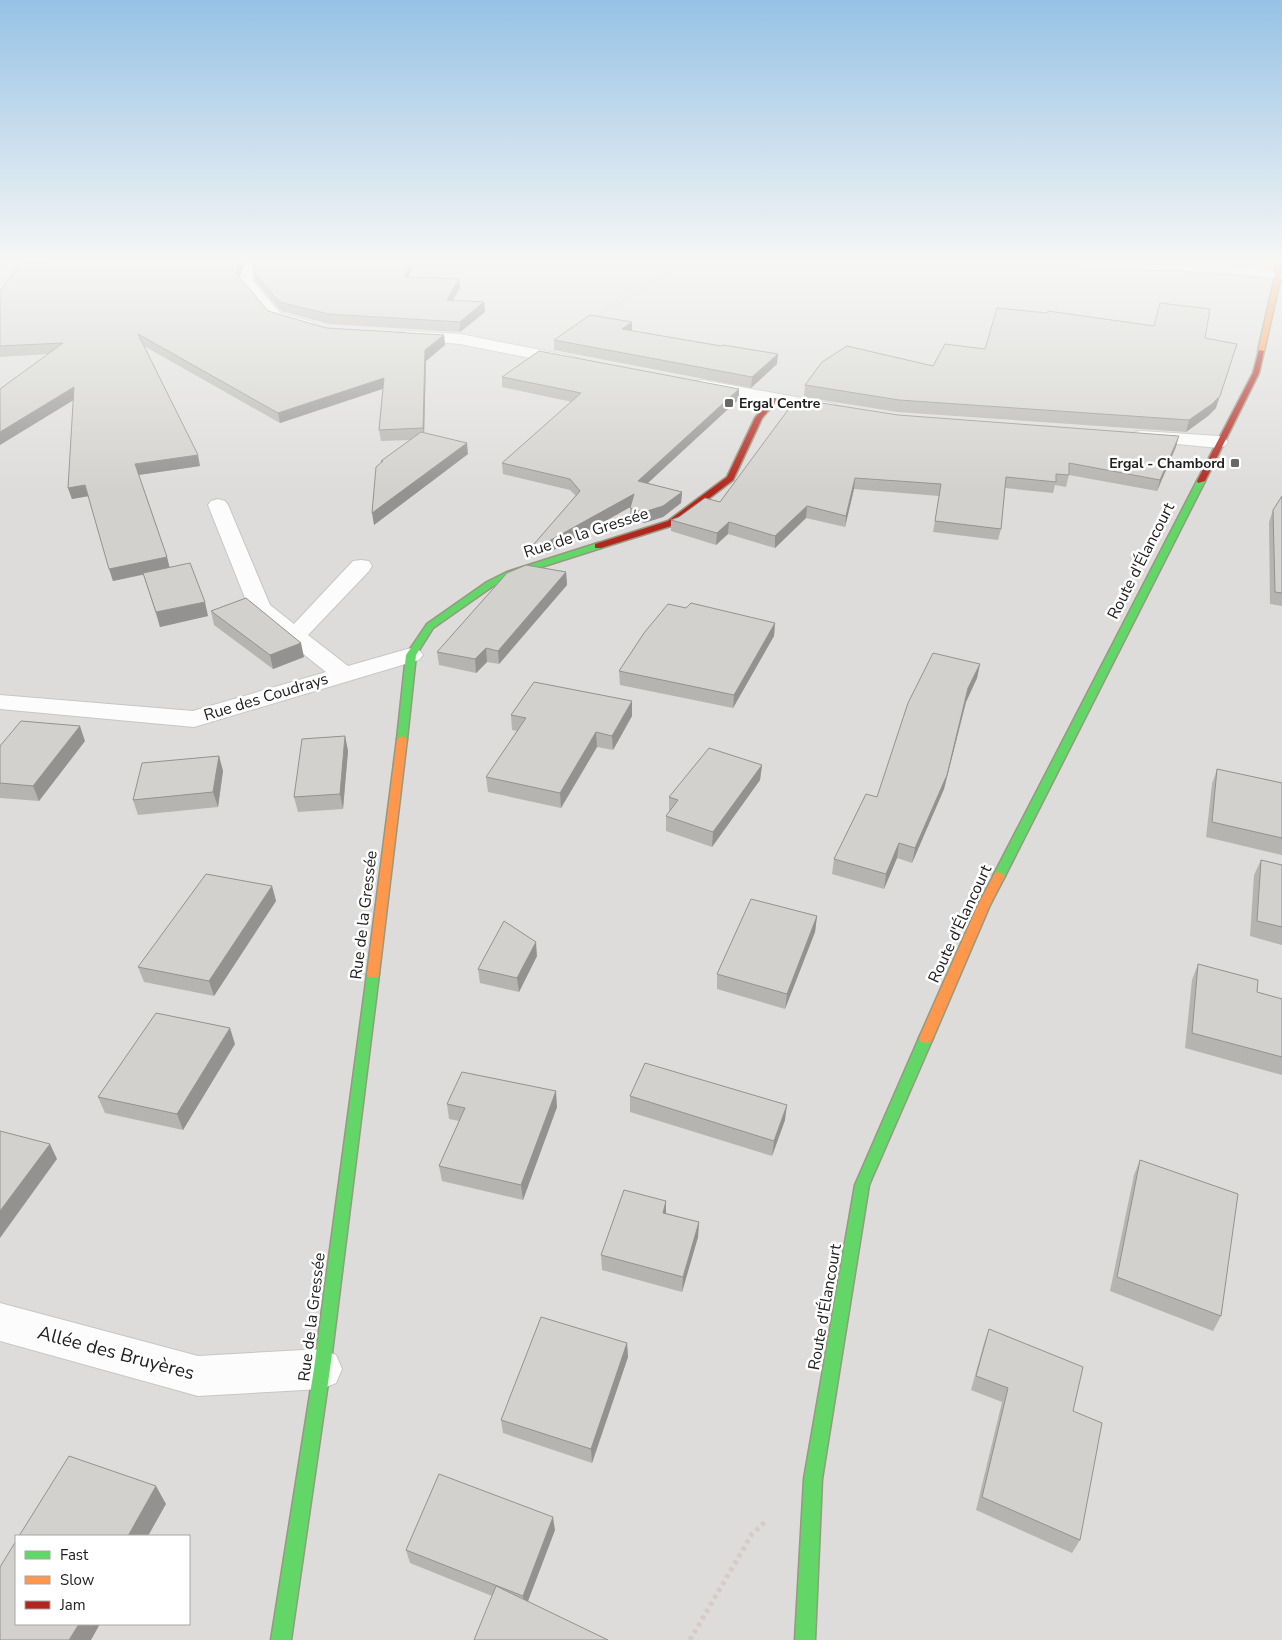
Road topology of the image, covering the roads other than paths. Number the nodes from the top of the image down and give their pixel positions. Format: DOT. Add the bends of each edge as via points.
graph roads {
  1 [pos="452,339"];
  2 [pos="1264,339"];
  3 [pos="588,364"];
  4 [pos="686,382"];
  5 [pos="774,399"];
  6 [pos="849,411"];
  7 [pos="1122,435"];
  8 [pos="1219,442"];
  9 [pos="218,505"];
  10 [pos="361,566"];
  11 [pos="294,636"];
  12 [pos="411,655"];
  13 [pos="343,674"];
  14 [pos="0,702"];
  15 [pos="0,1322"];
  16 [pos="322,1370"];
  17 [pos="281,1640"];
  18 [pos="805,1640"];
  1 -- 3 [label="street"];
  2 -- 8 [label="street, Route d'Élancourt" via="1256,372"];
  4 -- 5 [label="street"];
  5 -- 6 [label="street"];
  5 -- 12 [label="street, Rue de la Gressée" via="759,418 730,478 672,523 510,574 490,584 430,626"];
  7 -- 8 [label="street"];
  8 -- 18 [label="street, Route d'Élancourt" via="984,904 862,1185 813,1478"];
  9 -- 11 [label="street" via="260,608"];
  10 -- 11 [label="street"];
  11 -- 13 [label="street"];
  12 -- 13 [label="street, Rue des Coudrays"];
  12 -- 16 [label="street, Rue de la Gressée"];
  13 -- 14 [label="street, Rue des Coudrays" via="194,719"];
  15 -- 16 [label="street, Allée des Bruyères" via="198,1376"];
  16 -- 17 [label="street, Rue de la Gressée"];
}
